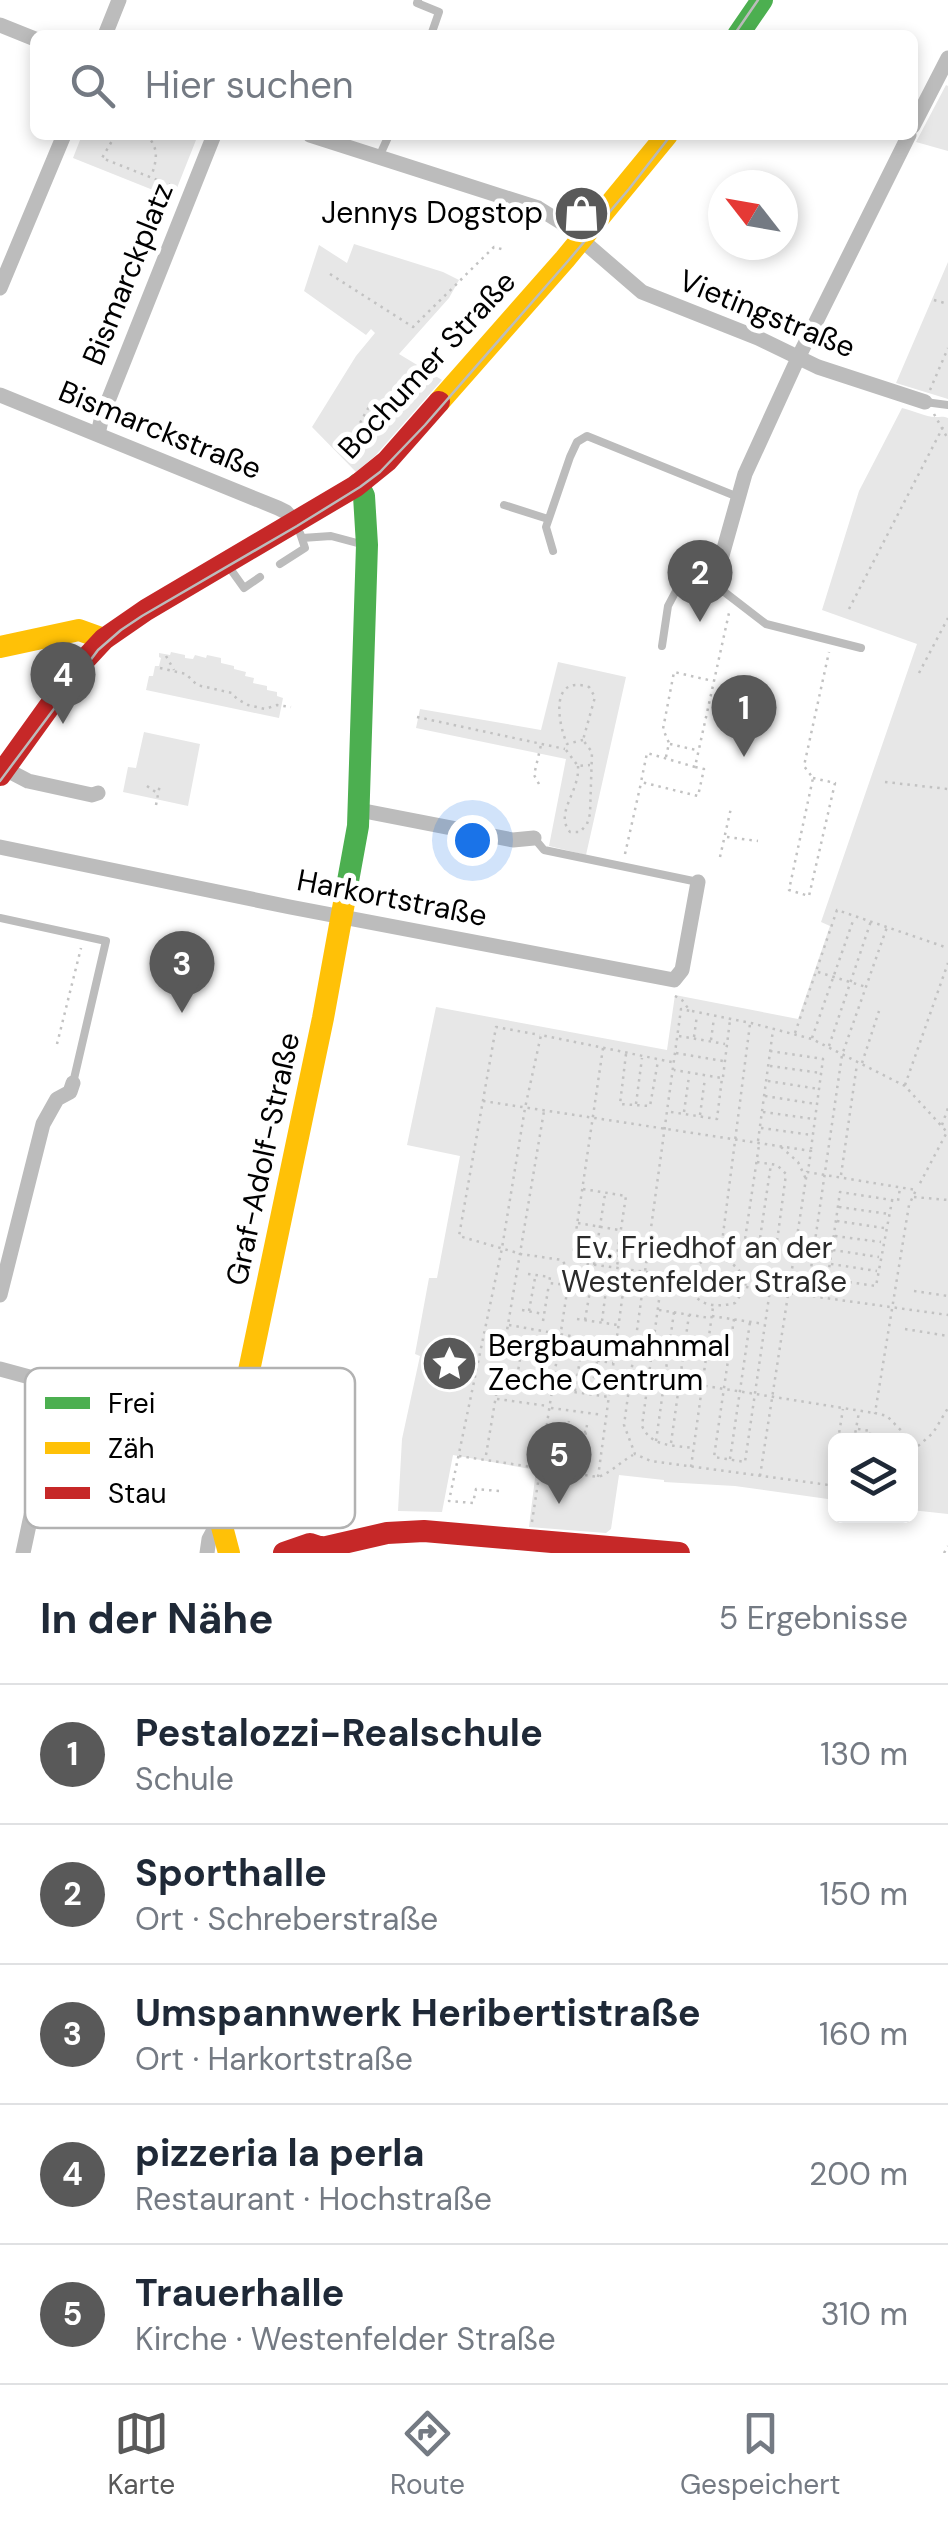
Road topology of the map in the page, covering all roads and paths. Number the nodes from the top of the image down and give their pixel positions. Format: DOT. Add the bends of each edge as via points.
graph roads {
  1 [pos="119,0"];
  2 [pos="762,0"];
  3 [pos="414,1"];
  4 [pos="0,26"];
  5 [pos="107,30"];
  6 [pos="433,30"];
  7 [pos="741,30"];
  8 [pos="30,37"];
  9 [pos="948,58"];
  10 [pos="918,116"];
  11 [pos="62,140"];
  12 [pos="112,140"];
  13 [pos="151,140"];
  14 [pos="212,140"];
  15 [pos="326,140"];
  16 [pos="387,140"];
  17 [pos="664,140"];
  18 [pos="907,140"];
  19 [pos="380,157"];
  20 [pos="151,177"];
  21 [pos="190,193"];
  22 [pos="582,240"];
  23 [pos="505,250"];
  24 [pos="330,274"];
  25 [pos="0,288"];
  26 [pos="934,300"];
  27 [pos="948,304"];
  28 [pos="948,348"];
  29 [pos="799,356"];
  30 [pos="0,395"];
  31 [pos="925,402"];
  32 [pos="948,404"];
  33 [pos="370,405"];
  34 [pos="942,427"];
  35 [pos="98,434"];
  36 [pos="948,438"];
  37 [pos="364,480"];
  38 [pos="738,497"];
  39 [pos="504,505"];
  40 [pos="548,519"];
  41 [pos="299,530"];
  42 [pos="367,545"];
  43 [pos="553,551"];
  44 [pos="227,563"];
  45 [pos="280,564"];
  46 [pos="260,577"];
  47 [pos="714,584"];
  48 [pos="732,596"];
  49 [pos="849,608"];
  50 [pos="948,618"];
  51 [pos="831,641"];
  52 [pos="0,646"];
  53 [pos="662,646"];
  54 [pos="97,647"];
  55 [pos="861,648"];
  56 [pos="166,656"];
  57 [pos="160,668"];
  58 [pos="174,672"];
  59 [pos="920,673"];
  60 [pos="715,681"];
  61 [pos="291,707"];
  62 [pos="417,717"];
  63 [pos="583,740"];
  64 [pos="669,743"];
  65 [pos="541,744"];
  66 [pos="566,746"];
  67 [pos="699,751"];
  68 [pos="665,758"];
  69 [pos="591,765"];
  70 [pos="578,766"];
  71 [pos="695,768"];
  72 [pos="2,772"];
  73 [pos="813,778"];
  74 [pos="641,782"];
  75 [pos="885,782"];
  76 [pos="160,784"];
  77 [pos="539,784"];
  78 [pos="147,786"];
  79 [pos="948,788"];
  80 [pos="98,793"];
  81 [pos="158,794"];
  82 [pos="156,805"];
  83 [pos="732,808"];
  84 [pos="359,810"];
  85 [pos="725,837"];
  86 [pos="534,838"];
  87 [pos="758,841"];
  88 [pos="0,847"];
  89 [pos="720,857"];
  90 [pos="622,866"];
  91 [pos="698,882"];
  92 [pos="342,916"];
  93 [pos="855,916"];
  94 [pos="0,918"];
  95 [pos="872,921"];
  96 [pos="887,927"];
  97 [pos="84,936"];
  98 [pos="948,948"];
  99 [pos="948,963"];
  100 [pos="816,971"];
  101 [pos="834,977"];
  102 [pos="674,980"];
  103 [pos="850,982"];
  104 [pos="866,988"];
  105 [pos="690,1011"];
  106 [pos="879,1011"];
  107 [pos="698,1012"];
  108 [pos="715,1016"];
  109 [pos="730,1019"];
  110 [pos="751,1023"];
  111 [pos="774,1029"];
  112 [pos="794,1034"];
  113 [pos="541,1035"];
  114 [pos="677,1036"];
  115 [pos="694,1038"];
  116 [pos="812,1039"];
  117 [pos="710,1041"];
  118 [pos="57,1044"];
  119 [pos="727,1044"];
  120 [pos="603,1048"];
  121 [pos="828,1048"];
  122 [pos="770,1050"];
  123 [pos="626,1053"];
  124 [pos="675,1053"];
  125 [pos="842,1054"];
  126 [pos="642,1056"];
  127 [pos="658,1059"];
  128 [pos="724,1061"];
  129 [pos="674,1062"];
  130 [pos="860,1063"];
  131 [pos="768,1066"];
  132 [pos="673,1070"];
  133 [pos="690,1073"];
  134 [pos="821,1073"];
  135 [pos="706,1076"];
  136 [pos="722,1078"];
  137 [pos="766,1081"];
  138 [pos="73,1083"];
  139 [pos="905,1086"];
  140 [pos="818,1089"];
  141 [pos="764,1096"];
  142 [pos="483,1101"];
  143 [pos="816,1104"];
  144 [pos="636,1106"];
  145 [pos="525,1108"];
  146 [pos="948,1108"];
  147 [pos="544,1111"];
  148 [pos="668,1111"];
  149 [pos="762,1112"];
  150 [pos="684,1114"];
  151 [pos="700,1116"];
  152 [pos="594,1118"];
  153 [pos="814,1120"];
  154 [pos="942,1126"];
  155 [pos="760,1127"];
  156 [pos="665,1128"];
  157 [pos="947,1133"];
  158 [pos="812,1135"];
  159 [pos="735,1139"];
  160 [pos="758,1143"];
  161 [pos="780,1146"];
  162 [pos="811,1151"];
  163 [pos="756,1162"];
  164 [pos="772,1164"];
  165 [pos="808,1172"];
  166 [pos="825,1175"];
  167 [pos="841,1178"];
  168 [pos="806,1179"];
  169 [pos="900,1187"];
  170 [pos="583,1189"];
  171 [pos="916,1190"];
  172 [pos="605,1193"];
  173 [pos="913,1197"];
  174 [pos="892,1200"];
  175 [pos="948,1200"];
  176 [pos="838,1207"];
  177 [pos="890,1214"];
  178 [pos="836,1220"];
  179 [pos="578,1223"];
  180 [pos="600,1227"];
  181 [pos="887,1228"];
  182 [pos="620,1230"];
  183 [pos="834,1236"];
  184 [pos="884,1243"];
  185 [pos="760,1245"];
  186 [pos="744,1246"];
  187 [pos="502,1248"];
  188 [pos="776,1249"];
  189 [pos="832,1250"];
  190 [pos="520,1254"];
  191 [pos="882,1257"];
  192 [pos="720,1258"];
  193 [pos="594,1264"];
  194 [pos="829,1264"];
  195 [pos="617,1268"];
  196 [pos="626,1268"];
  197 [pos="646,1271"];
  198 [pos="879,1271"];
  199 [pos="528,1274"];
  200 [pos="535,1275"];
  201 [pos="689,1278"];
  202 [pos="827,1279"];
  203 [pos="549,1283"];
  204 [pos="568,1285"];
  205 [pos="746,1286"];
  206 [pos="607,1287"];
  207 [pos="623,1290"];
  208 [pos="770,1290"];
  209 [pos="914,1291"];
  210 [pos="788,1293"];
  211 [pos="0,1296"];
  212 [pos="807,1296"];
  213 [pos="948,1296"];
  214 [pos="824,1298"];
  215 [pos="659,1300"];
  216 [pos="713,1306"];
  217 [pos="892,1308"];
  218 [pos="522,1310"];
  219 [pos="658,1310"];
  220 [pos="529,1311"];
  221 [pos="674,1312"];
  222 [pos="544,1314"];
  223 [pos="689,1314"];
  224 [pos="948,1316"];
  225 [pos="712,1317"];
  226 [pos="577,1319"];
  227 [pos="734,1319"];
  228 [pos="586,1320"];
  229 [pos="543,1321"];
  230 [pos="750,1322"];
  231 [pos="602,1323"];
  232 [pos="766,1324"];
  233 [pos="508,1325"];
  234 [pos="618,1325"];
  235 [pos="905,1329"];
  236 [pos="561,1334"];
  237 [pos="948,1336"];
  238 [pos="540,1342"];
  239 [pos="616,1344"];
  240 [pos="515,1345"];
  241 [pos="522,1346"];
  242 [pos="538,1350"];
  243 [pos="558,1355"];
  244 [pos="597,1360"];
  245 [pos="613,1363"];
  246 [pos="250,1368"];
  247 [pos="0,1369"];
  248 [pos="631,1374"];
  249 [pos="25,1376"];
  250 [pos="649,1377"];
  251 [pos="664,1379"];
  252 [pos="498,1381"];
  253 [pos="680,1382"];
  254 [pos="516,1384"];
  255 [pos="702,1385"];
  256 [pos="532,1386"];
  257 [pos="724,1389"];
  258 [pos="567,1391"];
  259 [pos="740,1391"];
  260 [pos="574,1392"];
  261 [pos="531,1393"];
  262 [pos="755,1394"];
  263 [pos="591,1395"];
  264 [pos="772,1396"];
  265 [pos="608,1397"];
  266 [pos="496,1399"];
  267 [pos="550,1407"];
  268 [pos="844,1408"];
  269 [pos="948,1408"];
  270 [pos="860,1410"];
  271 [pos="875,1413"];
  272 [pos="606,1416"];
  273 [pos="569,1421"];
  274 [pos="587,1424"];
  275 [pos="568,1429"];
  276 [pos="856,1429"];
  277 [pos="586,1432"];
  278 [pos="839,1433"];
  279 [pos="855,1433"];
  280 [pos="871,1433"];
  281 [pos="903,1433"];
  282 [pos="655,1442"];
  283 [pos="671,1445"];
  284 [pos="918,1446"];
  285 [pos="693,1448"];
  286 [pos="544,1451"];
  287 [pos="486,1454"];
  288 [pos="564,1454"];
  289 [pos="634,1454"];
  290 [pos="458,1456"];
  291 [pos="730,1459"];
  292 [pos="541,1467"];
  293 [pos="690,1467"];
  294 [pos="598,1476"];
  295 [pos="760,1476"];
  296 [pos="828,1485"];
  297 [pos="499,1491"];
  298 [pos="28,1528"];
  299 [pos="215,1528"];
  300 [pos="222,1528"];
  301 [pos="530,1538"];
  302 [pos="948,1546"];
  303 [pos="320,1550"];
  304 [pos="22,1553"];
  305 [pos="207,1553"];
  306 [pos="229,1553"];
  307 [pos="284,1553"];
  308 [pos="678,1553"];
  309 [pos="944,1553"];
  1 -- 5 [label="street"];
  2 -- 7 [label="street"];
  3 -- 6 [label="lane" via="439,12"];
  4 -- 8 [label="street"];
  9 -- 10 [label="street"];
  11 -- 25 [label="street"];
  12 -- 20 [label="path" via="102,158"];
  13 -- 20 [label="path" via="157,150"];
  14 -- 21 [label="street, Bismarckplatz"];
  15 -- 19 [label="street, Vietingstraße"];
  16 -- 19 [label="lane"];
  17 -- 22 [label="street, Bochumer Straße"];
  18 -- 29 [label="street"];
  19 -- 22 [label="street, Vietingstraße" via="538,208"];
  20 -- 21 [label="path"];
  21 -- 35 [label="street, Bismarckplatz"];
  22 -- 29 [label="street, Vietingstraße" via="642,292"];
  22 -- 37 [label="street, Bochumer Straße" via="402,446"];
  23 -- 24 [label="path" via="494,247 413,327"];
  26 -- 27 [label="path"];
  28 -- 31 [label="path"];
  29 -- 31 [label="street, Vietingstraße"];
  29 -- 38 [label="street"];
  30 -- 35 [label="street, Bismarckstraße"];
  31 -- 32 [label="lane, Vietingstraße"];
  31 -- 34 [label="path"];
  33 -- 37 [label="path" via="354,432"];
  34 -- 36 [label="path"];
  34 -- 49 [label="path"];
  35 -- 41 [label="street, Bismarckstraße" via="278,508"];
  37 -- 41 [label="street, Bochumer Straße"];
  37 -- 42 [label="street, Graf-Adolf-Straße"];
  38 -- 40 [label="lane" via="587,436 577,442"];
  38 -- 47 [label="street"];
  39 -- 40 [label="lane"];
  40 -- 43 [label="lane"];
  41 -- 42 [label="lane"];
  41 -- 44 [label="street, Bochumer Straße"];
  41 -- 45 [label="lane" via="304,548"];
  42 -- 84 [label="street, Graf-Adolf-Straße"];
  44 -- 46 [label="lane" via="244,588"];
  44 -- 54 [label="street, Bochumer Straße"];
  47 -- 48 [label="lane"];
  47 -- 53 [label="lane" via="689,581 677,589"];
  48 -- 51 [label="lane" via="766,624"];
  48 -- 60 [label="path"];
  50 -- 59 [label="path"];
  51 -- 55 [label="lane"];
  51 -- 73 [label="path" via="804,766"];
  52 -- 54 [label="street" via="79,630"];
  54 -- 72 [label="street, Bochumer Straße"];
  56 -- 58 [label="path"];
  57 -- 58 [label="path"];
  58 -- 61 [label="path" via="248,705"];
  60 -- 64 [label="path" via="674,672 663,729"];
  60 -- 67 [label="path"];
  62 -- 65 [label="path"];
  63 -- 66 [label="path"];
  63 -- 66 [label="path" via="595,697 580,684 559,701"];
  63 -- 69 [label="path"];
  64 -- 67 [label="path"];
  64 -- 68 [label="path"];
  65 -- 66 [label="path"];
  65 -- 77 [label="path" via="534,776"];
  66 -- 70 [label="path"];
  67 -- 71 [label="path"];
  68 -- 71 [label="path"];
  68 -- 74 [label="path" via="647,753"];
  69 -- 70 [label="path"];
  69 -- 70 [label="path" via="587,824 570,832 563,815"];
  71 -- 74 [label="path" via="704,770 698,796"];
  72 -- 80 [label="street"];
  73 -- 73 [label="path" via="789,890 809,896 835,783"];
  74 -- 90 [label="path"];
  75 -- 79 [label="path"];
  76 -- 81 [label="path"];
  78 -- 81 [label="path"];
  81 -- 82 [label="path"];
  83 -- 85 [label="path"];
  84 -- 86 [label="street" via="513,840"];
  84 -- 92 [label="street, Graf-Adolf-Straße"];
  85 -- 87 [label="path"];
  85 -- 89 [label="path"];
  86 -- 90 [label="lane" via="544,850"];
  88 -- 92 [label="street, Harkortstraße"];
  90 -- 91 [label="lane"];
  91 -- 102 [label="street" via="682,970"];
  92 -- 102 [label="street, Harkortstraße"];
  92 -- 246 [label="street, Graf-Adolf-Straße"];
  93 -- 95 [label="path"];
  93 -- 100 [label="path" via="837,910"];
  93 -- 101 [label="path"];
  94 -- 97 [label="lane"];
  95 -- 96 [label="path"];
  95 -- 103 [label="path"];
  96 -- 98 [label="path"];
  96 -- 104 [label="path"];
  97 -- 118 [label="path"];
  97 -- 138 [label="lane" via="106,941"];
  99 -- 139 [label="path"];
  100 -- 101 [label="path"];
  100 -- 112 [label="path"];
  101 -- 103 [label="path"];
  101 -- 116 [label="path"];
  102 -- 105 [label="path" via="675,998"];
  103 -- 104 [label="path"];
  103 -- 121 [label="path"];
  104 -- 125 [label="path"];
  105 -- 107 [label="path"];
  105 -- 114 [label="path" via="681,1010"];
  106 -- 130 [label="path"];
  107 -- 108 [label="path"];
  107 -- 115 [label="path"];
  108 -- 109 [label="path"];
  108 -- 117 [label="path"];
  109 -- 110 [label="path"];
  109 -- 119 [label="path"];
  110 -- 111 [label="path"];
  110 -- 159 [label="path"];
  111 -- 112 [label="path"];
  111 -- 122 [label="path"];
  112 -- 116 [label="path"];
  113 -- 120 [label="path"];
  113 -- 142 [label="path" via="496,1026"];
  113 -- 145 [label="path"];
  114 -- 115 [label="path"];
  114 -- 124 [label="path"];
  115 -- 117 [label="path"];
  116 -- 121 [label="path"];
  117 -- 119 [label="path"];
  119 -- 128 [label="path"];
  120 -- 123 [label="path"];
  120 -- 152 [label="path"];
  121 -- 125 [label="path"];
  122 -- 131 [label="path"];
  122 -- 134 [label="path" via="823,1059"];
  123 -- 126 [label="path"];
  123 -- 144 [label="path" via="620,1104"];
  124 -- 128 [label="path"];
  124 -- 129 [label="path"];
  125 -- 130 [label="path"];
  125 -- 166 [label="path"];
  126 -- 127 [label="path"];
  126 -- 144 [label="path"];
  127 -- 129 [label="path"];
  127 -- 144 [label="path" via="652,1103"];
  128 -- 136 [label="path"];
  129 -- 132 [label="path"];
  130 -- 139 [label="path"];
  130 -- 167 [label="path"];
  131 -- 134 [label="path"];
  131 -- 137 [label="path"];
  132 -- 133 [label="path"];
  132 -- 148 [label="path"];
  133 -- 135 [label="path"];
  133 -- 150 [label="path"];
  134 -- 140 [label="path"];
  135 -- 136 [label="path"];
  135 -- 151 [label="path"];
  136 -- 151 [label="path" via="717,1120"];
  137 -- 140 [label="path"];
  137 -- 141 [label="path"];
  138 -- 211 [label="street" via="43,1124"];
  139 -- 154 [label="path"];
  140 -- 143 [label="path"];
  141 -- 143 [label="path"];
  141 -- 149 [label="path"];
  142 -- 145 [label="path"];
  142 -- 187 [label="path" via="459,1236"];
  143 -- 153 [label="path"];
  145 -- 147 [label="path"];
  145 -- 187 [label="path"];
  146 -- 154 [label="path"];
  147 -- 152 [label="path"];
  147 -- 190 [label="path"];
  148 -- 150 [label="path"];
  148 -- 156 [label="path"];
  149 -- 153 [label="path"];
  149 -- 155 [label="path"];
  150 -- 151 [label="path"];
  152 -- 156 [label="path"];
  152 -- 170 [label="path"];
  153 -- 158 [label="path"];
  154 -- 157 [label="path"];
  155 -- 158 [label="path"];
  155 -- 160 [label="path"];
  156 -- 159 [label="path"];
  156 -- 197 [label="path"];
  157 -- 171 [label="path"];
  158 -- 162 [label="path"];
  159 -- 160 [label="path"];
  159 -- 192 [label="path"];
  160 -- 161 [label="path"];
  160 -- 163 [label="path"];
  161 -- 162 [label="path"];
  161 -- 168 [label="path"];
  162 -- 165 [label="path"];
  163 -- 164 [label="path"];
  163 -- 186 [label="path"];
  164 -- 185 [label="path"];
  164 -- 188 [label="path" via="786,1174"];
  165 -- 166 [label="path"];
  165 -- 168 [label="path"];
  166 -- 167 [label="path"];
  166 -- 212 [label="path"];
  167 -- 169 [label="path"];
  168 -- 210 [label="path"];
  169 -- 171 [label="path"];
  169 -- 174 [label="path" via="898,1200"];
  170 -- 172 [label="path"];
  170 -- 179 [label="path"];
  171 -- 173 [label="path"];
  172 -- 180 [label="path"];
  172 -- 182 [label="path" via="626,1196"];
  173 -- 175 [label="path"];
  173 -- 217 [label="path"];
  174 -- 176 [label="path" via="840,1192"];
  174 -- 177 [label="path"];
  176 -- 177 [label="path"];
  176 -- 178 [label="path"];
  177 -- 181 [label="path"];
  178 -- 181 [label="path"];
  178 -- 183 [label="path"];
  179 -- 180 [label="path"];
  179 -- 193 [label="path" via="573,1252 582,1263"];
  180 -- 182 [label="path"];
  180 -- 193 [label="path"];
  181 -- 184 [label="path"];
  182 -- 195 [label="path"];
  183 -- 184 [label="path"];
  183 -- 189 [label="path"];
  184 -- 191 [label="path"];
  187 -- 190 [label="path"];
  187 -- 290 [label="path"];
  189 -- 191 [label="path"];
  189 -- 194 [label="path"];
  190 -- 204 [label="path" via="562,1260"];
  190 -- 233 [label="path"];
  191 -- 198 [label="path"];
  192 -- 201 [label="path" via="704,1260"];
  192 -- 205 [label="path" via="734,1264"];
  193 -- 195 [label="path"];
  194 -- 198 [label="path"];
  194 -- 202 [label="path"];
  195 -- 196 [label="path"];
  196 -- 197 [label="path"];
  196 -- 207 [label="path"];
  197 -- 201 [label="path"];
  197 -- 248 [label="path"];
  198 -- 202 [label="path" via="876,1286"];
  199 -- 200 [label="path"];
  200 -- 203 [label="path" via="550,1277"];
  200 -- 220 [label="path"];
  201 -- 216 [label="path" via="699,1301"];
  202 -- 214 [label="path"];
  203 -- 204 [label="path"];
  203 -- 222 [label="path"];
  204 -- 236 [label="path"];
  205 -- 208 [label="path"];
  205 -- 216 [label="path" via="735,1303"];
  206 -- 207 [label="path"];
  206 -- 228 [label="path" via="591,1285"];
  206 -- 231 [label="path"];
  207 -- 234 [label="path"];
  208 -- 210 [label="path"];
  208 -- 232 [label="path"];
  209 -- 213 [label="path"];
  210 -- 212 [label="path"];
  210 -- 264 [label="path"];
  212 -- 214 [label="path"];
  214 -- 217 [label="path"];
  215 -- 219 [label="path"];
  216 -- 225 [label="path"];
  217 -- 224 [label="path"];
  217 -- 271 [label="path"];
  218 -- 220 [label="path"];
  219 -- 221 [label="path"];
  219 -- 250 [label="path"];
  220 -- 222 [label="path"];
  221 -- 223 [label="path"];
  221 -- 251 [label="path"];
  222 -- 229 [label="path"];
  223 -- 225 [label="path"];
  223 -- 253 [label="path"];
  225 -- 227 [label="path"];
  225 -- 255 [label="path"];
  226 -- 228 [label="path"];
  227 -- 230 [label="path"];
  227 -- 257 [label="path"];
  228 -- 231 [label="path"];
  230 -- 232 [label="path"];
  230 -- 259 [label="path"];
  231 -- 234 [label="path"];
  232 -- 262 [label="path"];
  233 -- 236 [label="path"];
  233 -- 252 [label="path"];
  234 -- 239 [label="path"];
  235 -- 237 [label="path"];
  236 -- 239 [label="path"];
  236 -- 243 [label="path"];
  238 -- 242 [label="path"];
  239 -- 245 [label="path"];
  240 -- 241 [label="path"];
  241 -- 242 [label="path"];
  241 -- 254 [label="path"];
  242 -- 243 [label="path"];
  242 -- 256 [label="path"];
  243 -- 267 [label="path"];
  244 -- 245 [label="path"];
  244 -- 260 [label="path" via="577,1357"];
  244 -- 263 [label="path"];
  245 -- 265 [label="path"];
  247 -- 249 [label="street"];
  248 -- 250 [label="path"];
  248 -- 289 [label="path" via="624,1425"];
  250 -- 251 [label="path"];
  250 -- 282 [label="path" via="642,1426"];
  251 -- 253 [label="path"];
  251 -- 282 [label="path"];
  252 -- 254 [label="path"];
  252 -- 266 [label="path"];
  253 -- 255 [label="path"];
  253 -- 283 [label="path"];
  254 -- 256 [label="path"];
  255 -- 257 [label="path"];
  255 -- 285 [label="path"];
  256 -- 261 [label="path"];
  257 -- 259 [label="path"];
  257 -- 291 [label="path" via="714,1457"];
  258 -- 260 [label="path"];
  259 -- 262 [label="path"];
  259 -- 291 [label="path"];
  260 -- 263 [label="path"];
  262 -- 264 [label="path"];
  262 -- 291 [label="path" via="745,1462"];
  263 -- 265 [label="path"];
  264 -- 268 [label="path"];
  264 -- 295 [label="path"];
  265 -- 272 [label="path"];
  266 -- 267 [label="path"];
  266 -- 287 [label="path"];
  267 -- 272 [label="path"];
  267 -- 286 [label="path"];
  268 -- 270 [label="path"];
  268 -- 278 [label="path"];
  269 -- 284 [label="path"];
  270 -- 271 [label="path"];
  270 -- 276 [label="path"];
  271 -- 281 [label="path"];
  272 -- 294 [label="path"];
  273 -- 275 [label="path"];
  274 -- 277 [label="path"];
  275 -- 277 [label="path"];
  275 -- 288 [label="path"];
  276 -- 279 [label="path"];
  276 -- 280 [label="path"];
  277 -- 288 [label="path" via="582,1456"];
  282 -- 283 [label="path"];
  283 -- 285 [label="path"];
  285 -- 293 [label="path"];
  286 -- 288 [label="path"];
  286 -- 292 [label="path"];
  289 -- 293 [label="path"];
  289 -- 294 [label="path"];
  290 -- 292 [label="path"];
  290 -- 297 [label="path" via="449,1501 473,1503 476,1489"];
  292 -- 294 [label="path"];
  292 -- 301 [label="path"];
  293 -- 295 [label="path"];
  295 -- 296 [label="path"];
  298 -- 304 [label="street"];
  299 -- 305 [label="street, Graf-Adolf-Straße"];
  300 -- 306 [label="street, Graf-Adolf-Straße"];
  301 -- 303 [label="street" via="388,1532"];
  301 -- 308 [label="street"];
  302 -- 309 [label="path"];
  303 -- 307 [label="street" via="310,1544"];
}
